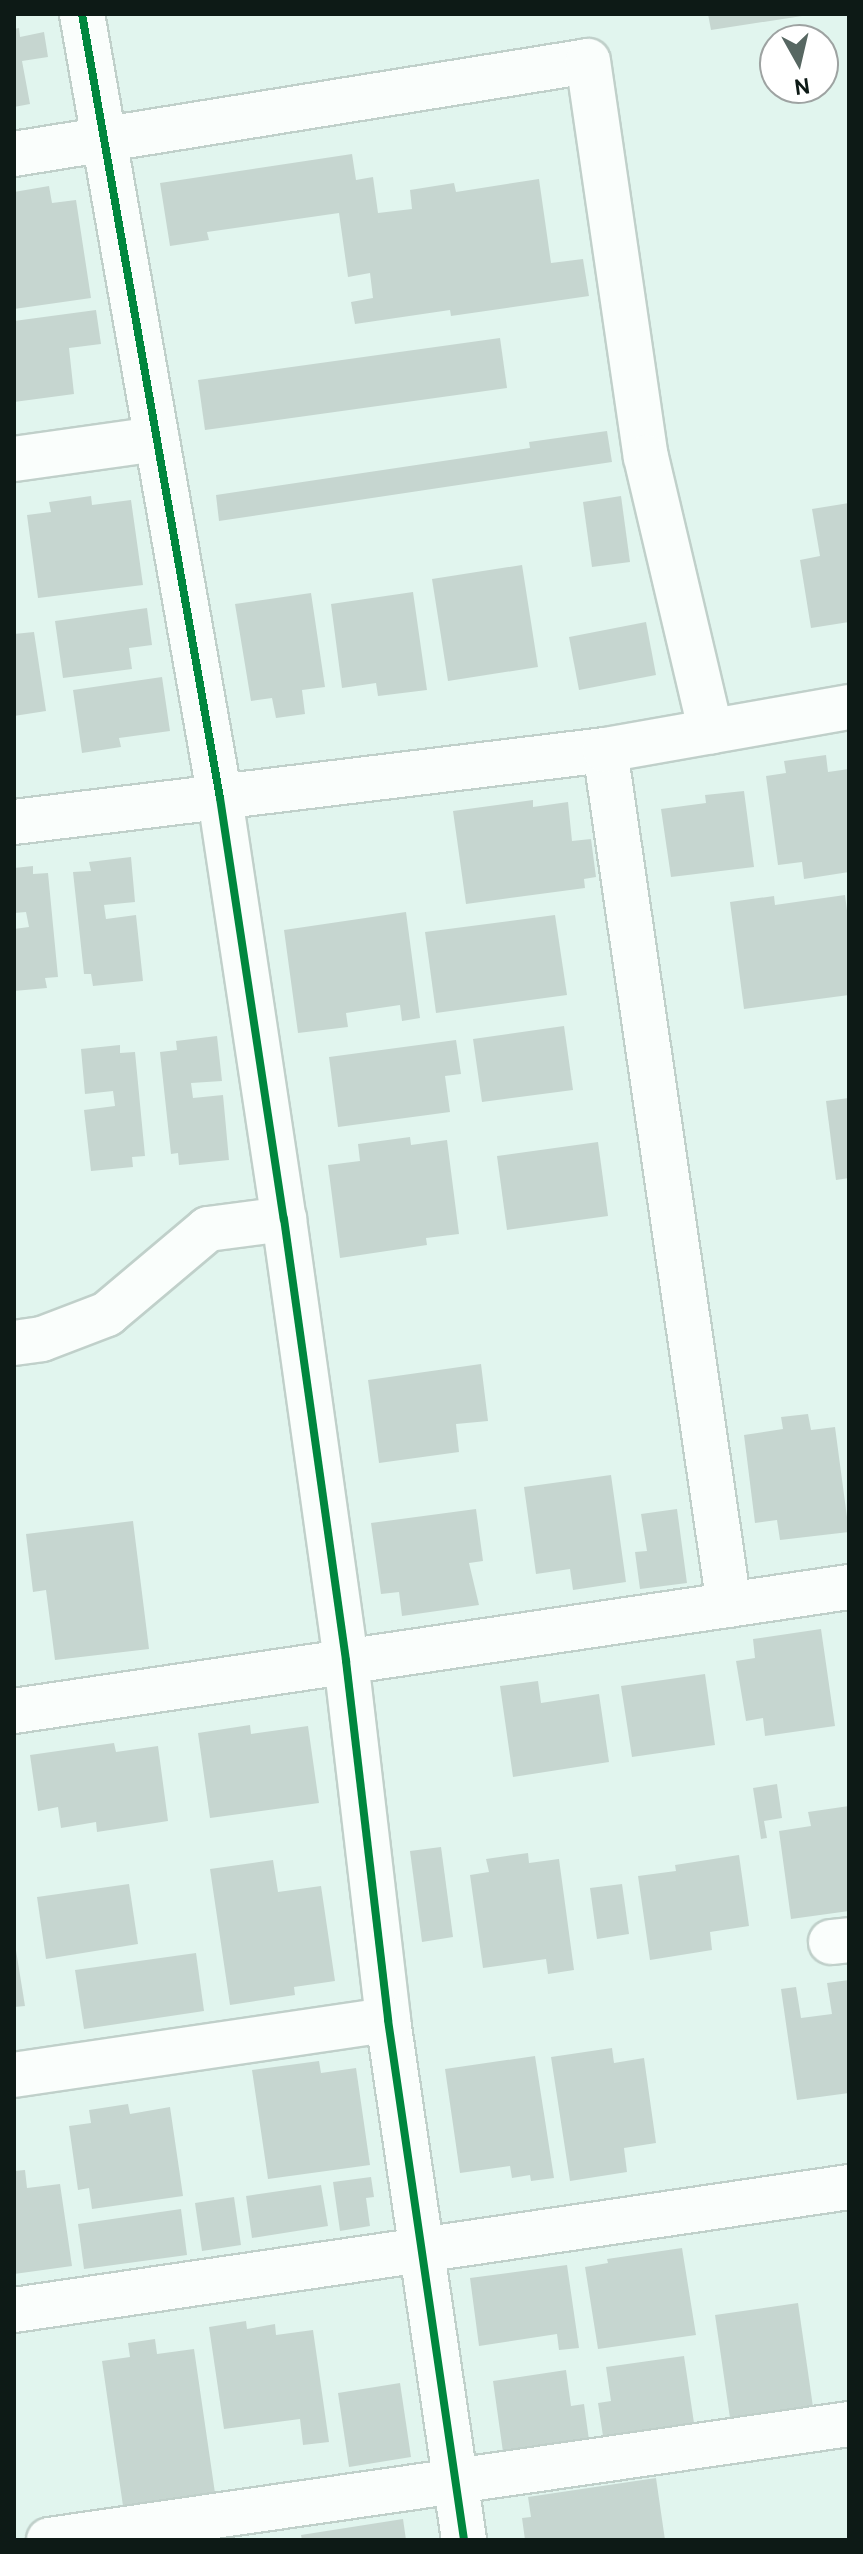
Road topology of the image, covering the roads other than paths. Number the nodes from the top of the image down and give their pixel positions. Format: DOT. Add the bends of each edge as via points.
graph roads {
  1 [pos="82,14"];
  2 [pos="104,139"];
  3 [pos="14,154"];
  4 [pos="157,439"];
  5 [pos="14,459"];
  6 [pos="849,707"];
  7 [pos="711,731"];
  8 [pos="605,750"];
  9 [pos="220,798"];
  10 [pos="14,822"];
  11 [pos="284,1219"];
  12 [pos="14,1343"];
  13 [pos="849,1587"];
  14 [pos="729,1605"];
  15 [pos="346,1661"];
  16 [pos="14,1711"];
  17 [pos="388,2020"];
  18 [pos="14,2075"];
  19 [pos="849,2187"];
  20 [pos="420,2249"];
  21 [pos="14,2310"];
  22 [pos="849,2424"];
  23 [pos="455,2482"];
  24 [pos="49,2540"];
  25 [pos="464,2540"];
  1 -- 2 [label="street"];
  2 -- 3 [label="street"];
  2 -- 4 [label="street"];
  2 -- 7 [label="street" via="588,61 646,457"];
  4 -- 5 [label="street"];
  4 -- 9 [label="street"];
  6 -- 7 [label="street"];
  7 -- 8 [label="street"];
  8 -- 9 [label="street"];
  8 -- 14 [label="street"];
  9 -- 10 [label="street"];
  9 -- 11 [label="street"];
  11 -- 12 [label="street" via="208,1229 107,1314 42,1339"];
  11 -- 15 [label="street"];
  13 -- 14 [label="street"];
  14 -- 15 [label="street"];
  15 -- 16 [label="street"];
  15 -- 17 [label="street"];
  17 -- 18 [label="street"];
  17 -- 20 [label="street"];
  19 -- 20 [label="street"];
  20 -- 21 [label="street"];
  20 -- 23 [label="street"];
  22 -- 23 [label="street"];
  23 -- 24 [label="street"];
  23 -- 25 [label="street"];
}
